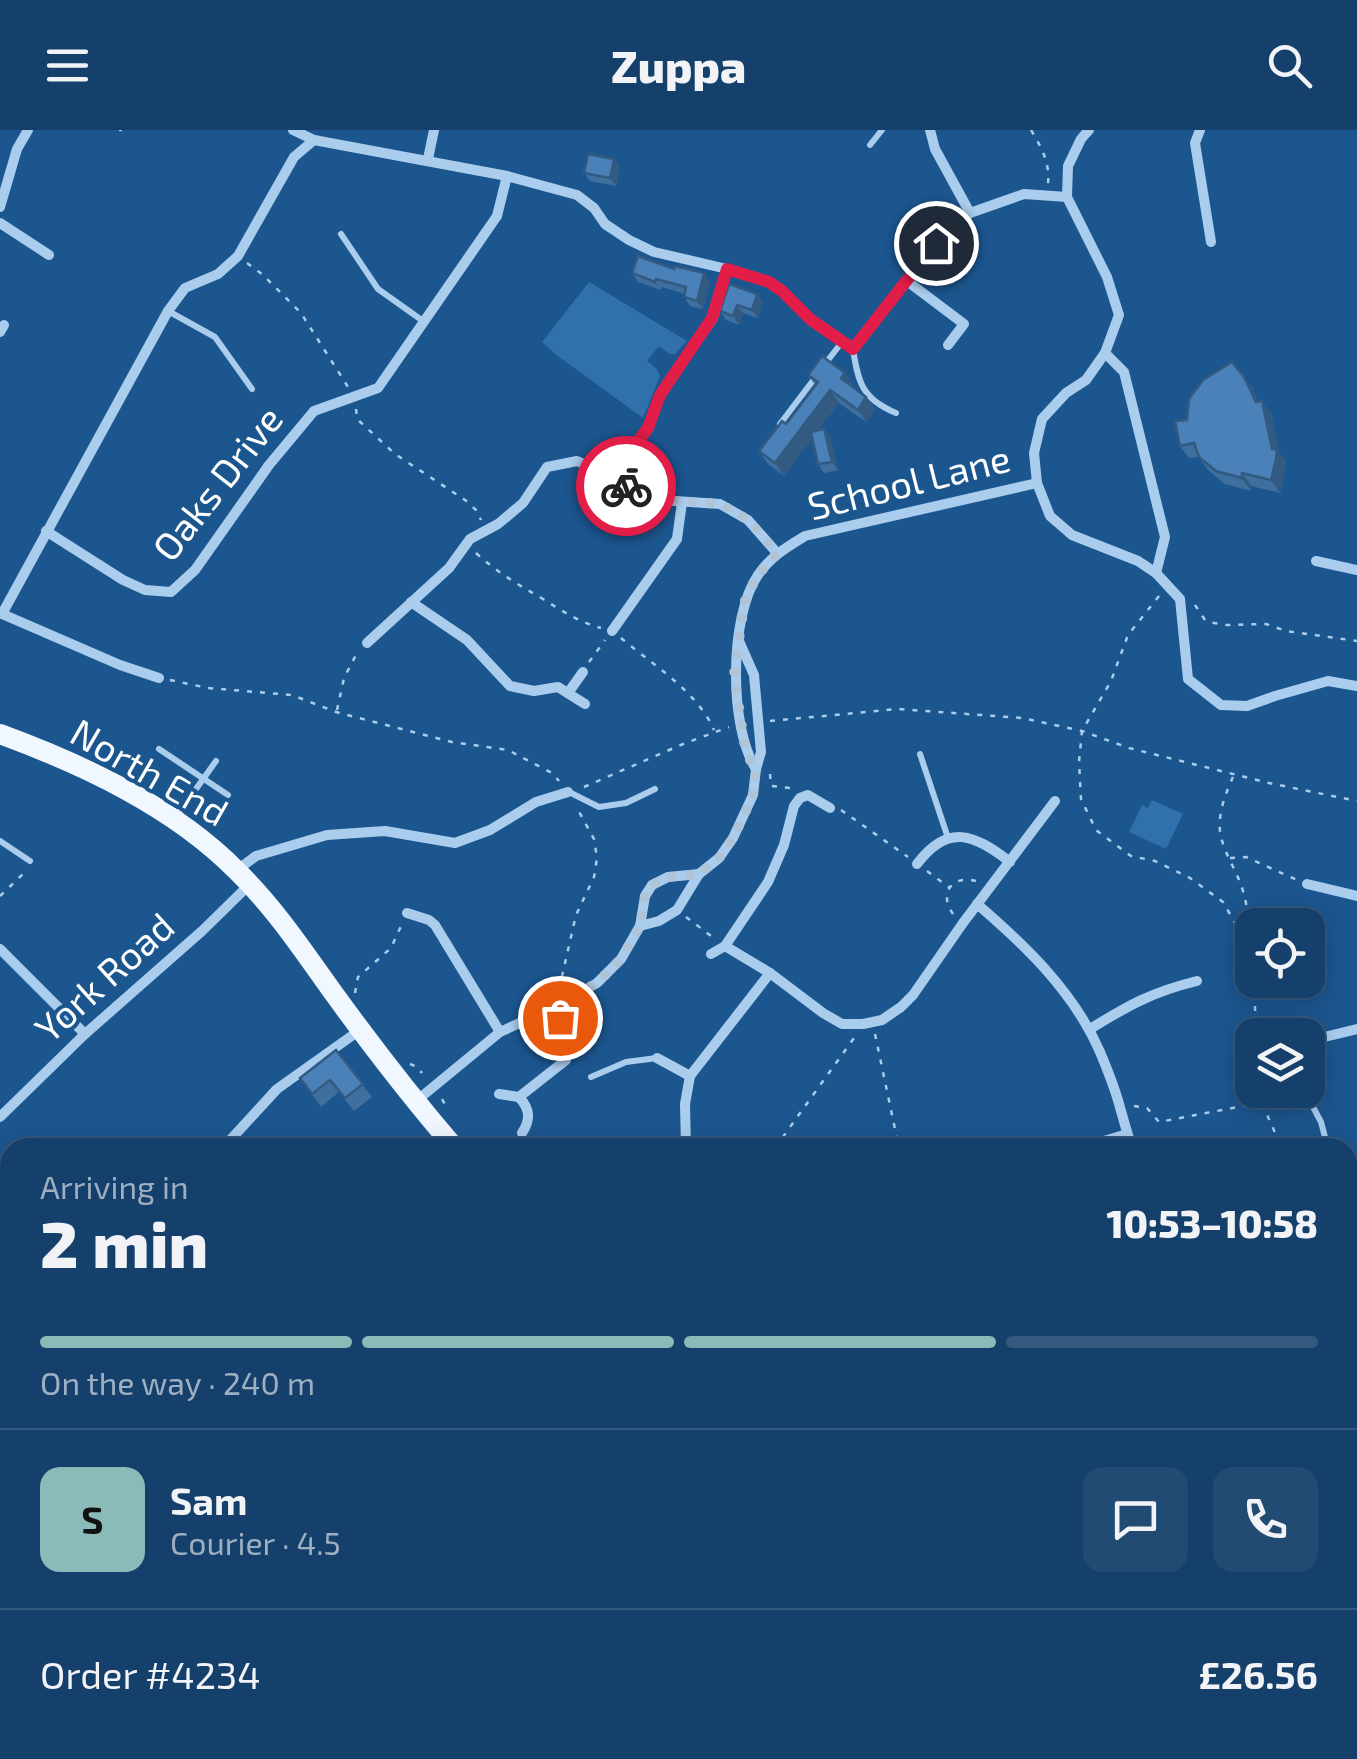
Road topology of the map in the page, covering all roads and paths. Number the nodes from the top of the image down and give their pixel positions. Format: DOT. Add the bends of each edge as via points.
graph roads {
  1 [pos="28,130"];
  2 [pos="293,130"];
  3 [pos="434,130"];
  4 [pos="882,130"];
  5 [pos="930,130"];
  6 [pos="1032,130"];
  7 [pos="1089,130"];
  8 [pos="1200,130"];
  9 [pos="314,140"];
  10 [pos="870,145"];
  11 [pos="428,159"];
  12 [pos="507,176"];
  13 [pos="1048,196"];
  14 [pos="1067,197"];
  15 [pos="0,207"];
  16 [pos="970,213"];
  17 [pos="0,223"];
  18 [pos="341,234"];
  19 [pos="1211,242"];
  20 [pos="49,255"];
  21 [pos="238,256"];
  22 [pos="727,269"];
  23 [pos="907,282"];
  24 [pos="168,311"];
  25 [pos="424,322"];
  26 [pos="842,341"];
  27 [pos="948,346"];
  28 [pos="853,349"];
  29 [pos="1106,352"];
  30 [pos="252,390"];
  31 [pos="353,397"];
  32 [pos="896,413"];
  33 [pos="778,428"];
  34 [pos="611,476"];
  35 [pos="1037,483"];
  36 [pos="682,502"];
  37 [pos="486,530"];
  38 [pos="46,531"];
  39 [pos="466,544"];
  40 [pos="777,553"];
  41 [pos="1316,561"];
  42 [pos="1357,570"];
  43 [pos="1156,574"];
  44 [pos="1164,591"];
  45 [pos="411,602"];
  46 [pos="1196,610"];
  47 [pos="1,614"];
  48 [pos="612,631"];
  49 [pos="739,640"];
  50 [pos="1357,641"];
  51 [pos="367,643"];
  52 [pos="583,672"];
  53 [pos="159,678"];
  54 [pos="1357,686"];
  55 [pos="568,693"];
  56 [pos="585,704"];
  57 [pos="336,712"];
  58 [pos="766,720"];
  59 [pos="734,726"];
  60 [pos="714,731"];
  61 [pos="1082,731"];
  62 [pos="0,734"];
  63 [pos="159,749"];
  64 [pos="920,754"];
  65 [pos="216,761"];
  66 [pos="756,769"];
  67 [pos="770,770"];
  68 [pos="1234,774"];
  69 [pos="204,780"];
  70 [pos="655,789"];
  71 [pos="568,792"];
  72 [pos="228,795"];
  73 [pos="808,795"];
  74 [pos="1054,801"];
  75 [pos="1357,801"];
  76 [pos="830,808"];
  77 [pos="174,820"];
  78 [pos="948,838"];
  79 [pos="0,841"];
  80 [pos="1228,858"];
  81 [pos="30,861"];
  82 [pos="1010,862"];
  83 [pos="917,864"];
  84 [pos="28,870"];
  85 [pos="699,874"];
  86 [pos="243,877"];
  87 [pos="1307,884"];
  88 [pos="990,887"];
  89 [pos="950,888"];
  90 [pos="0,896"];
  91 [pos="1357,896"];
  92 [pos="977,904"];
  93 [pos="1246,908"];
  94 [pos="676,910"];
  95 [pos="406,913"];
  96 [pos="964,922"];
  97 [pos="1235,923"];
  98 [pos="640,926"];
  99 [pos="725,946"];
  100 [pos="0,949"];
  101 [pos="711,954"];
  102 [pos="770,973"];
  103 [pos="1197,980"];
  104 [pos="354,995"];
  105 [pos="568,1000"];
  106 [pos="555,1006"];
  107 [pos="868,1024"];
  108 [pos="1090,1029"];
  109 [pos="1357,1029"];
  110 [pos="361,1030"];
  111 [pos="500,1032"];
  112 [pos="85,1034"];
  113 [pos="1325,1037"];
  114 [pos="656,1058"];
  115 [pos="590,1076"];
  116 [pos="690,1076"];
  117 [pos="499,1094"];
  118 [pos="519,1097"];
  119 [pos="415,1102"];
  120 [pos="1235,1108"];
  121 [pos="1266,1108"];
  122 [pos="1314,1108"];
  123 [pos="1121,1111"];
  124 [pos="0,1117"];
  125 [pos="522,1133"];
  126 [pos="1126,1134"];
  127 [pos="1325,1137"];
  128 [pos="231,1138"];
  129 [pos="446,1138"];
  130 [pos="686,1138"];
  131 [pos="782,1138"];
  132 [pos="896,1138"];
  133 [pos="1113,1138"];
  134 [pos="1128,1138"];
  135 [pos="1277,1138"];
  1 -- 15 [label="street"];
  2 -- 9 [label="street"];
  3 -- 11 [label="street"];
  4 -- 10 [label="lane"];
  5 -- 16 [label="street"];
  6 -- 13 [label="path" via="1049,170"];
  7 -- 14 [label="street" via="1068,166"];
  8 -- 19 [label="street" via="1195,143"];
  9 -- 11 [label="street"];
  9 -- 21 [label="street" via="294,157"];
  11 -- 12 [label="street"];
  12 -- 22 [label="street" via="577,195 604,224 654,252"];
  12 -- 25 [label="street, Oaks Drive" via="497,216"];
  13 -- 14 [label="street"];
  13 -- 16 [label="street" via="1024,194"];
  14 -- 29 [label="street" via="1108,277 1118,315"];
  16 -- 23 [label="street"];
  17 -- 20 [label="street"];
  18 -- 25 [label="lane" via="378,289"];
  21 -- 24 [label="street" via="186,288"];
  21 -- 31 [label="path" via="301,313"];
  22 -- 26 [label="street" via="769,282"];
  22 -- 34 [label="street" via="712,318 660,395 648,428"];
  23 -- 27 [label="street" via="964,324"];
  23 -- 28 [label="street"];
  24 -- 30 [label="lane" via="215,338"];
  24 -- 38 [label="street"];
  25 -- 31 [label="street, Oaks Drive" via="378,388"];
  26 -- 28 [label="street"];
  26 -- 33 [label="lane"];
  28 -- 32 [label="lane" via="862,388"];
  29 -- 35 [label="street, School Lane" via="1042,420 1034,453"];
  29 -- 43 [label="street" via="1124,372 1165,537"];
  31 -- 37 [label="path" via="358,419 395,454 465,500"];
  31 -- 38 [label="street, Oaks Drive" via="314,411 195,570 171,592 122,580"];
  34 -- 36 [label="street" via="645,499"];
  34 -- 37 [label="street" via="577,461 547,467 523,503"];
  35 -- 40 [label="street, School Lane" via="805,536"];
  35 -- 43 [label="street, School Lane" via="1050,516 1072,535"];
  36 -- 40 [label="street" via="720,504 748,520"];
  36 -- 48 [label="street" via="677,539"];
  37 -- 39 [label="street"];
  38 -- 47 [label="street"];
  39 -- 45 [label="street"];
  39 -- 48 [label="path" via="501,575 572,618"];
  40 -- 49 [label="street, School Lane" via="745,600"];
  41 -- 42 [label="street"];
  43 -- 54 [label="street" via="1180,599 1188,679 1222,705 1247,706 1328,681"];
  44 -- 61 [label="path" via="1128,635"];
  45 -- 51 [label="street"];
  45 -- 55 [label="street" via="468,640 510,686"];
  46 -- 50 [label="path" via="1214,623 1266,624"];
  47 -- 53 [label="street"];
  48 -- 52 [label="path"];
  48 -- 60 [label="path" via="695,700"];
  49 -- 66 [label="street" via="754,675 761,752"];
  49 -- 66 [label="street, School Lane" via="734,674 746,754"];
  51 -- 57 [label="path" via="348,665"];
  52 -- 55 [label="street"];
  53 -- 57 [label="path" via="292,695"];
  55 -- 56 [label="street"];
  57 -- 71 [label="path" via="508,750 552,773"];
  58 -- 61 [label="path" via="898,709 1022,718"];
  59 -- 60 [label="path"];
  60 -- 71 [label="path"];
  61 -- 68 [label="path"];
  61 -- 97 [label="path" via="1081,800 1096,830 1131,856 1190,878 1223,902"];
  62 -- 77 [label="main road, North End" via="73,764"];
  63 -- 69 [label="lane"];
  64 -- 78 [label="lane"];
  65 -- 69 [label="lane"];
  66 -- 85 [label="street" via="753,795 733,838"];
  67 -- 73 [label="path" via="770,786"];
  68 -- 75 [label="path"];
  68 -- 80 [label="path" via="1220,828"];
  69 -- 72 [label="lane"];
  69 -- 77 [label="lane"];
  70 -- 71 [label="lane" via="599,807"];
  71 -- 86 [label="street, York Road" via="455,843 385,831 327,835 256,856"];
  71 -- 105 [label="path" via="594,838 597,858 560,985"];
  73 -- 76 [label="street"];
  73 -- 99 [label="street" via="794,806 768,882"];
  74 -- 82 [label="street"];
  76 -- 83 [label="path"];
  77 -- 86 [label="main road, North End"];
  78 -- 82 [label="street" via="985,842"];
  78 -- 83 [label="street"];
  79 -- 81 [label="lane"];
  80 -- 87 [label="path" via="1246,857"];
  80 -- 93 [label="path"];
  82 -- 88 [label="street"];
  83 -- 89 [label="path"];
  84 -- 90 [label="path"];
  85 -- 94 [label="street"];
  85 -- 98 [label="street" via="652,885"];
  86 -- 110 [label="main road, North End"];
  86 -- 112 [label="street, York Road" via="202,931"];
  87 -- 91 [label="street"];
  88 -- 89 [label="path" via="970,878"];
  88 -- 92 [label="street"];
  89 -- 96 [label="path" via="947,904"];
  92 -- 96 [label="street"];
  92 -- 108 [label="street" via="1026,946"];
  94 -- 98 [label="street"];
  94 -- 99 [label="path"];
  95 -- 104 [label="path" via="391,948 358,977"];
  95 -- 111 [label="street" via="434,925"];
  96 -- 107 [label="street" via="913,995 890,1016"];
  98 -- 105 [label="street" via="621,959"];
  99 -- 101 [label="street"];
  99 -- 102 [label="street"];
  100 -- 112 [label="street"];
  102 -- 107 [label="street" via="842,1024"];
  102 -- 116 [label="street"];
  103 -- 108 [label="street" via="1162,989"];
  105 -- 106 [label="street"];
  106 -- 111 [label="street"];
  106 -- 118 [label="street" via="569,1036 566,1060"];
  107 -- 131 [label="path"];
  107 -- 132 [label="path"];
  108 -- 123 [label="street"];
  109 -- 113 [label="street"];
  110 -- 119 [label="main road, North End"];
  110 -- 128 [label="street" via="277,1089"];
  111 -- 119 [label="street"];
  112 -- 124 [label="street, York Road"];
  114 -- 115 [label="lane"];
  114 -- 116 [label="street"];
  116 -- 130 [label="street"];
  117 -- 118 [label="street"];
  118 -- 125 [label="street" via="528,1108"];
  119 -- 129 [label="main road, North End"];
  120 -- 123 [label="path" via="1160,1122 1147,1108"];
  121 -- 135 [label="path"];
  122 -- 127 [label="lane"];
  123 -- 126 [label="street"];
  126 -- 133 [label="street"];
  126 -- 134 [label="street"];
}
